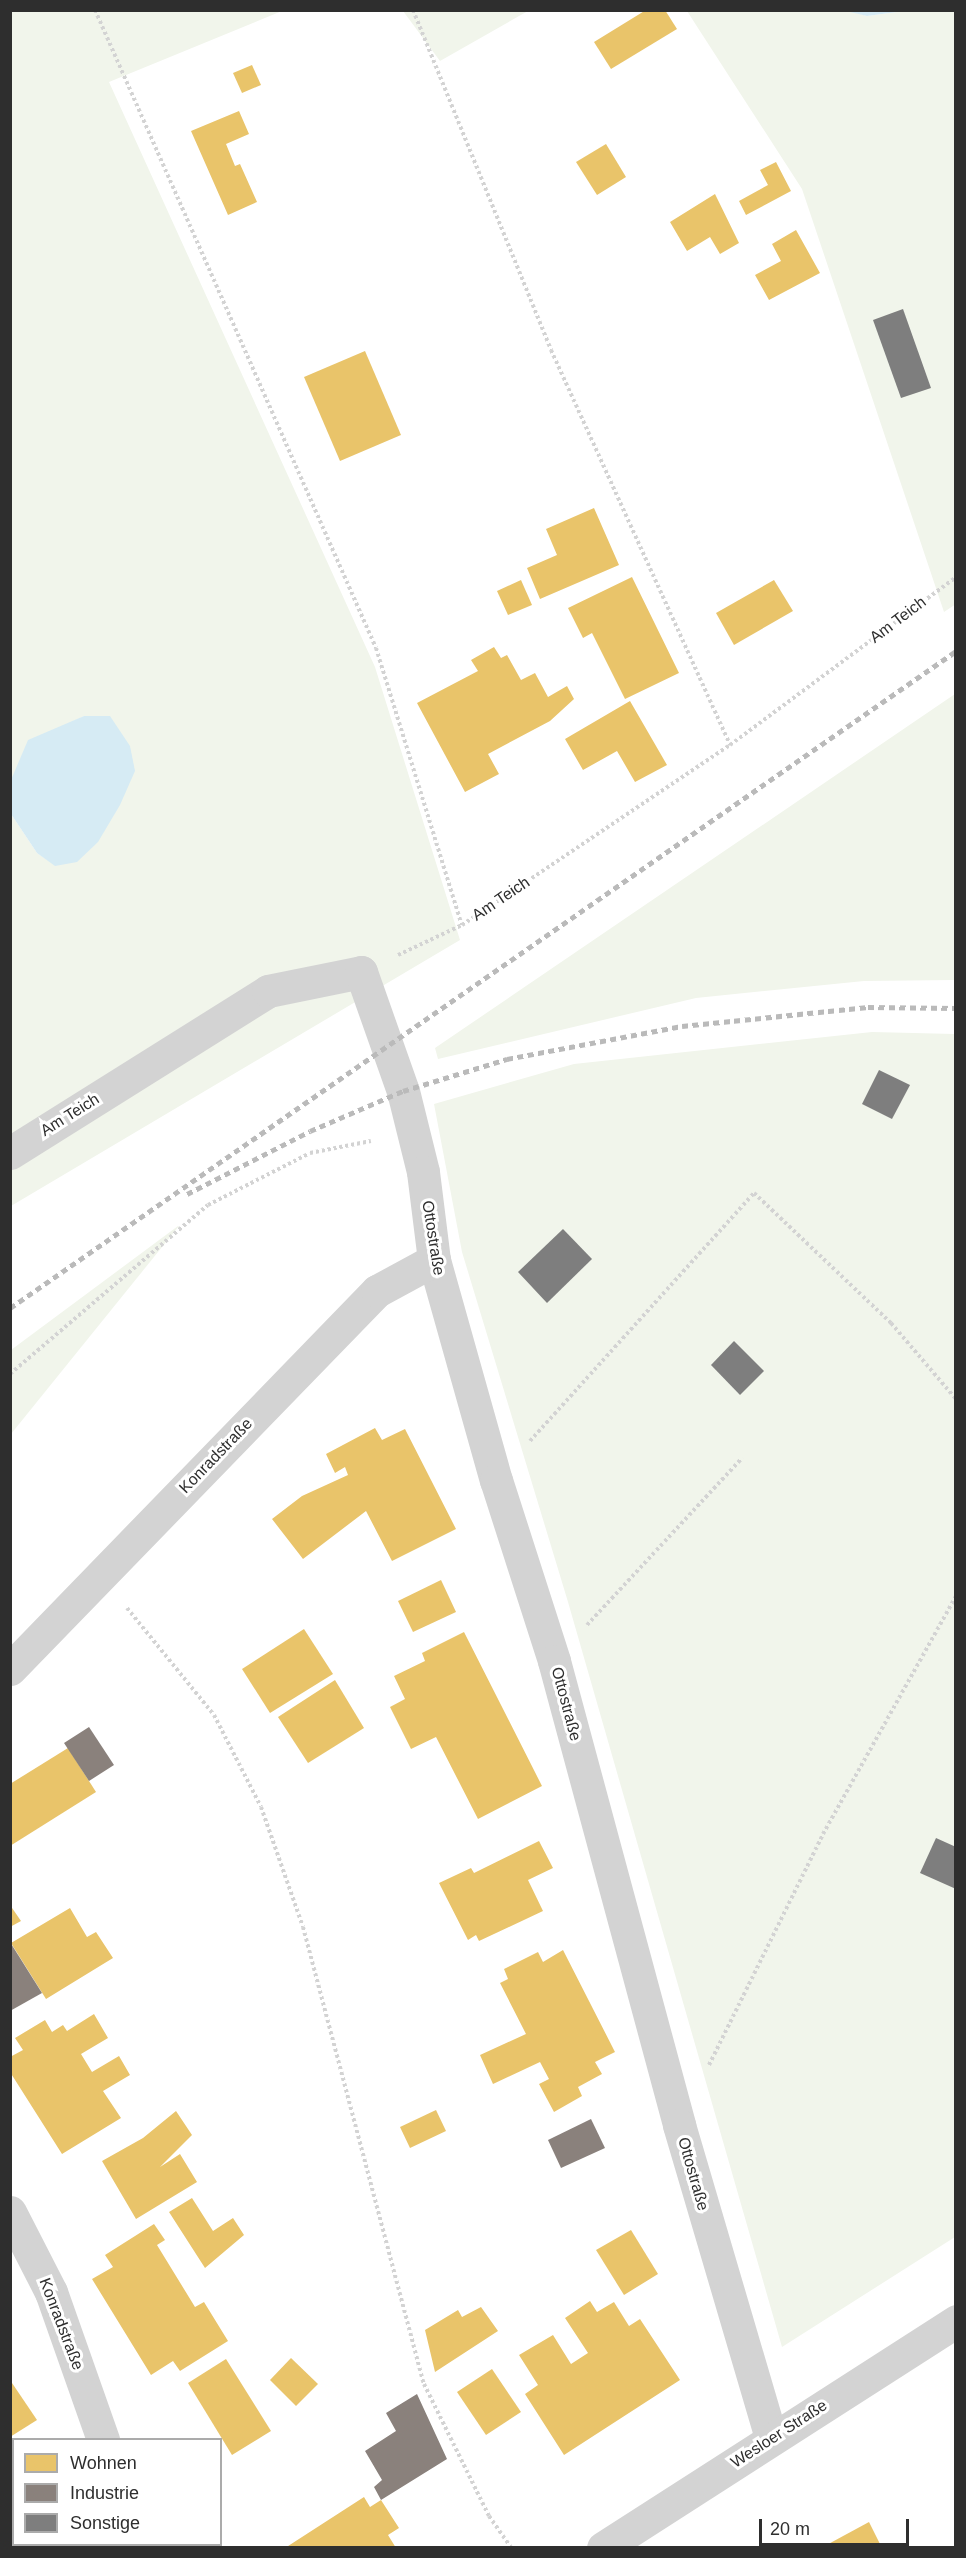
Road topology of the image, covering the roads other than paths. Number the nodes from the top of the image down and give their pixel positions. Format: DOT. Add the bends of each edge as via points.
graph roads {
  1 [pos="361,972"];
  2 [pos="10,1153"];
  3 [pos="434,1260"];
  4 [pos="10,1669"];
  5 [pos="10,2212"];
  6 [pos="956,2321"];
  7 [pos="103,2438"];
  8 [pos="771,2439"];
  9 [pos="603,2547"];
  1 -- 2 [label="street, Am Teich" via="268,991"];
  1 -- 3 [label="street, Ottostraße" via="403,1091 417,1146"];
  3 -- 4 [label="street, Konradstraße" via="377,1291"];
  3 -- 8 [label="street, Ottostraße" via="496,1480 554,1661 679,2125"];
  5 -- 7 [label="street, Konradstraße" via="51,2292"];
  6 -- 8 [label="street, Wesloer Straße"];
  8 -- 9 [label="street, Wesloer Straße"];
}
